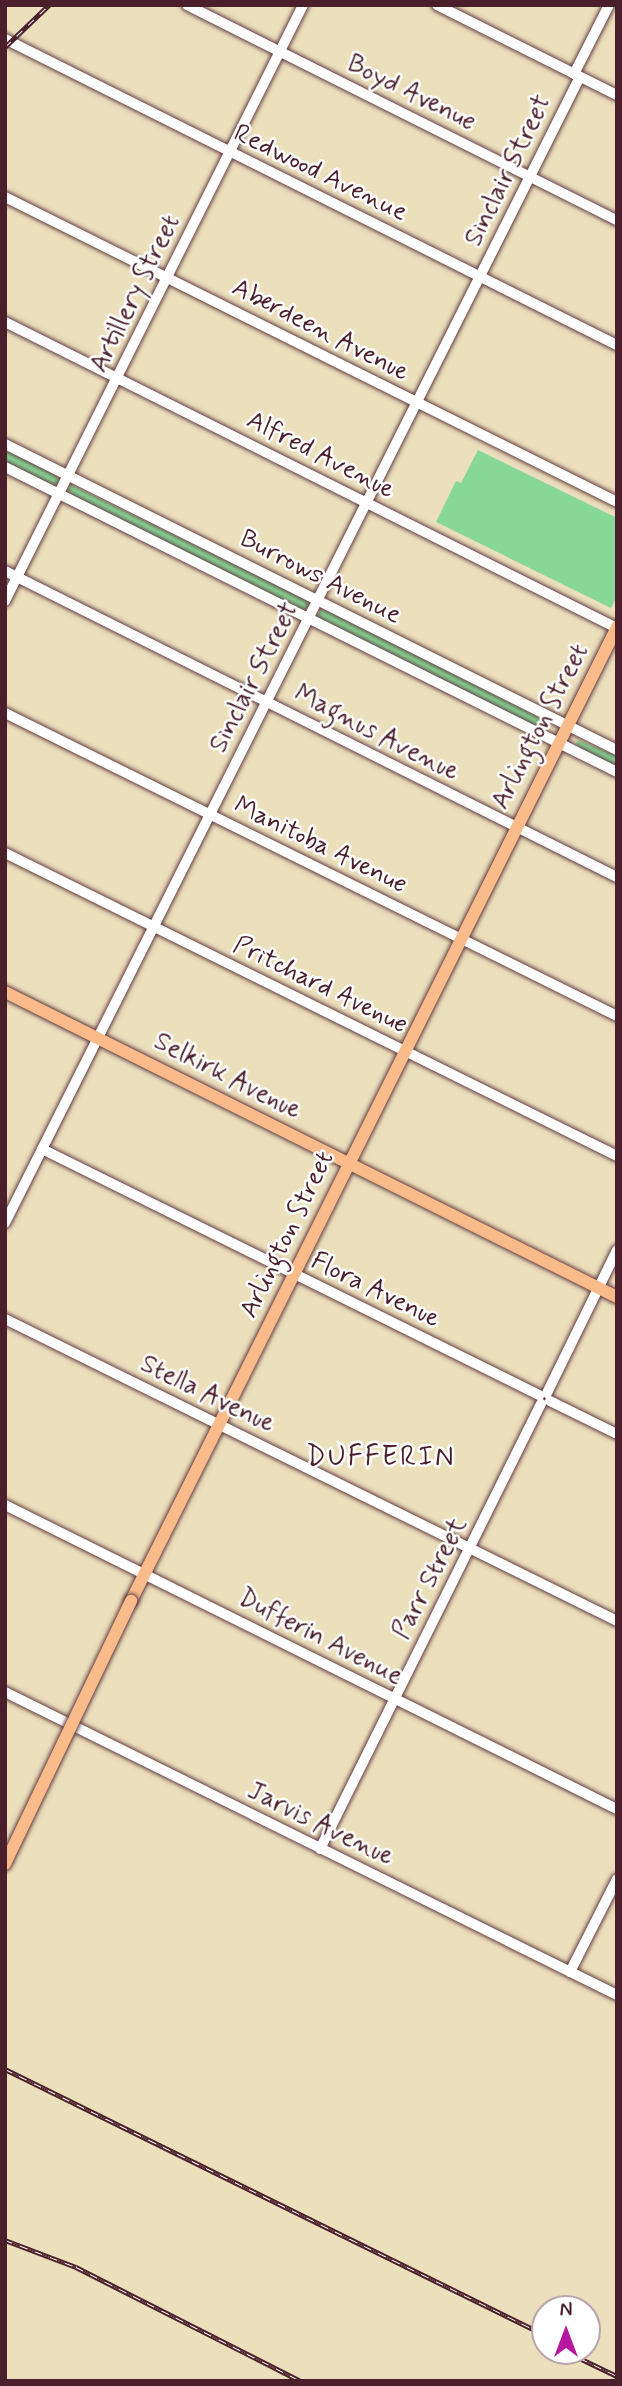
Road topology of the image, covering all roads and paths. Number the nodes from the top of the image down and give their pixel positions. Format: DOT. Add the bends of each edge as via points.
graph roads {
  1 [pos="187,5"];
  2 [pos="303,5"];
  3 [pos="437,5"];
  4 [pos="609,5"];
  5 [pos="5,39"];
  6 [pos="280,52"];
  7 [pos="577,75"];
  8 [pos="617,95"];
  9 [pos="230,152"];
  10 [pos="529,176"];
  11 [pos="5,197"];
  12 [pos="617,220"];
  13 [pos="480,276"];
  14 [pos="167,278"];
  15 [pos="5,321"];
  16 [pos="617,345"];
  17 [pos="117,377"];
  18 [pos="416,402"];
  19 [pos="5,444"];
  20 [pos="5,467"];
  21 [pos="68,475"];
  22 [pos="58,493"];
  23 [pos="617,502"];
  24 [pos="367,503"];
  25 [pos="5,571"];
  26 [pos="17,577"];
  27 [pos="317,600"];
  28 [pos="5,601"];
  29 [pos="307,620"];
  30 [pos="617,628"];
  31 [pos="266,702"];
  32 [pos="5,713"];
  33 [pos="568,725"];
  34 [pos="559,743"];
  35 [pos="617,750"];
  36 [pos="617,772"];
  37 [pos="210,814"];
  38 [pos="516,828"];
  39 [pos="5,853"];
  40 [pos="617,877"];
  41 [pos="153,928"];
  42 [pos="461,939"];
  43 [pos="5,992"];
  44 [pos="617,1016"];
  45 [pos="99,1038"];
  46 [pos="405,1051"];
  47 [pos="42,1149"];
  48 [pos="617,1156"];
  49 [pos="348,1163"];
  50 [pos="5,1223"];
  51 [pos="617,1250"];
  52 [pos="294,1275"];
  53 [pos="599,1288"];
  54 [pos="617,1297"];
  55 [pos="5,1319"];
  56 [pos="544,1398"];
  57 [pos="220,1424"];
  58 [pos="617,1434"];
  59 [pos="5,1505"];
  60 [pos="470,1548"];
  61 [pos="145,1574"];
  62 [pos="617,1621"];
  63 [pos="5,1692"];
  64 [pos="394,1699"];
  65 [pos="617,1809"];
  66 [pos="320,1849"];
  67 [pos="5,1864"];
  68 [pos="617,1879"];
  69 [pos="570,1972"];
  70 [pos="617,1995"];
  1 -- 6 [label="street, Boyd Avenue"];
  2 -- 6 [label="street, Artillery Street"];
  3 -- 7 [label="street"];
  4 -- 7 [label="street, Sinclair Street"];
  5 -- 9 [label="street, Redwood Avenue"];
  6 -- 9 [label="street, Artillery Street"];
  6 -- 10 [label="street, Boyd Avenue"];
  7 -- 8 [label="street"];
  7 -- 10 [label="street, Sinclair Street"];
  9 -- 13 [label="street, Redwood Avenue"];
  9 -- 14 [label="street, Artillery Street"];
  10 -- 12 [label="street, Boyd Avenue"];
  10 -- 13 [label="street, Sinclair Street"];
  11 -- 14 [label="street, Aberdeen Avenue"];
  13 -- 16 [label="street, Redwood Avenue"];
  13 -- 18 [label="street, Sinclair Street"];
  14 -- 17 [label="street, Artillery Street"];
  14 -- 18 [label="street, Aberdeen Avenue"];
  15 -- 17 [label="street, Alfred Avenue"];
  17 -- 21 [label="street, Artillery Street"];
  17 -- 24 [label="street, Alfred Avenue"];
  18 -- 23 [label="street, Aberdeen Avenue"];
  18 -- 24 [label="street, Sinclair Street"];
  19 -- 21 [label="street, Burrows Avenue"];
  20 -- 22 [label="street, Burrows Avenue"];
  21 -- 22 [label="street, Artillery Street"];
  21 -- 27 [label="street, Burrows Avenue"];
  22 -- 26 [label="street, Artillery Street"];
  22 -- 29 [label="street, Burrows Avenue"];
  24 -- 27 [label="street, Sinclair Street"];
  24 -- 30 [label="street, Alfred Avenue"];
  25 -- 26 [label="street, Magnus Avenue"];
  26 -- 28 [label="street, Artillery Street"];
  26 -- 31 [label="street, Magnus Avenue"];
  27 -- 29 [label="street, Sinclair Street"];
  27 -- 33 [label="street, Burrows Avenue"];
  29 -- 31 [label="street, Sinclair Street"];
  29 -- 34 [label="street, Burrows Avenue"];
  30 -- 33 [label="main road, Arlington Street"];
  31 -- 37 [label="street, Sinclair Street"];
  31 -- 38 [label="street, Magnus Avenue"];
  32 -- 37 [label="street, Manitoba Avenue"];
  33 -- 34 [label="main road, Arlington Street"];
  33 -- 35 [label="street, Burrows Avenue"];
  34 -- 36 [label="street, Burrows Avenue"];
  34 -- 38 [label="main road, Arlington Street"];
  37 -- 41 [label="street, Sinclair Street"];
  37 -- 42 [label="street, Manitoba Avenue"];
  38 -- 40 [label="street, Magnus Avenue"];
  38 -- 42 [label="main road, Arlington Street"];
  39 -- 41 [label="street, Pritchard Avenue"];
  41 -- 45 [label="street, Sinclair Street"];
  41 -- 46 [label="street, Pritchard Avenue"];
  42 -- 44 [label="street, Manitoba Avenue"];
  42 -- 46 [label="main road, Arlington Street"];
  43 -- 45 [label="main road, Selkirk Avenue"];
  45 -- 47 [label="street, Sinclair Street"];
  45 -- 49 [label="main road, Selkirk Avenue"];
  46 -- 48 [label="street, Pritchard Avenue"];
  46 -- 49 [label="main road, Arlington Street"];
  47 -- 50 [label="street, Sinclair Street"];
  47 -- 52 [label="street, Flora Avenue"];
  49 -- 52 [label="main road, Arlington Street"];
  49 -- 53 [label="main road, Selkirk Avenue"];
  51 -- 53 [label="street, Parr Street"];
  52 -- 56 [label="street, Flora Avenue"];
  52 -- 57 [label="main road, Arlington Street"];
  53 -- 54 [label="main road, Selkirk Avenue"];
  53 -- 56 [label="street, Parr Street"];
  55 -- 57 [label="street, Stella Avenue"];
  56 -- 58 [label="street, Flora Avenue"];
  56 -- 60 [label="street, Parr Street"];
  57 -- 60 [label="street, Stella Avenue"];
  57 -- 61 [label="main road, Arlington Street"];
  59 -- 61 [label="street, Dufferin Avenue"];
  60 -- 62 [label="street, Stella Avenue"];
  60 -- 64 [label="street, Parr Street"];
  61 -- 64 [label="street, Dufferin Avenue"];
  61 -- 67 [label="main road, Arlington Street, bridge"];
  63 -- 66 [label="street, Jarvis Avenue"];
  64 -- 65 [label="street, Dufferin Avenue"];
  64 -- 66 [label="street, Parr Street"];
  66 -- 69 [label="street, Jarvis Avenue"];
  68 -- 69 [label="street"];
  69 -- 70 [label="street, Jarvis Avenue"];
}
